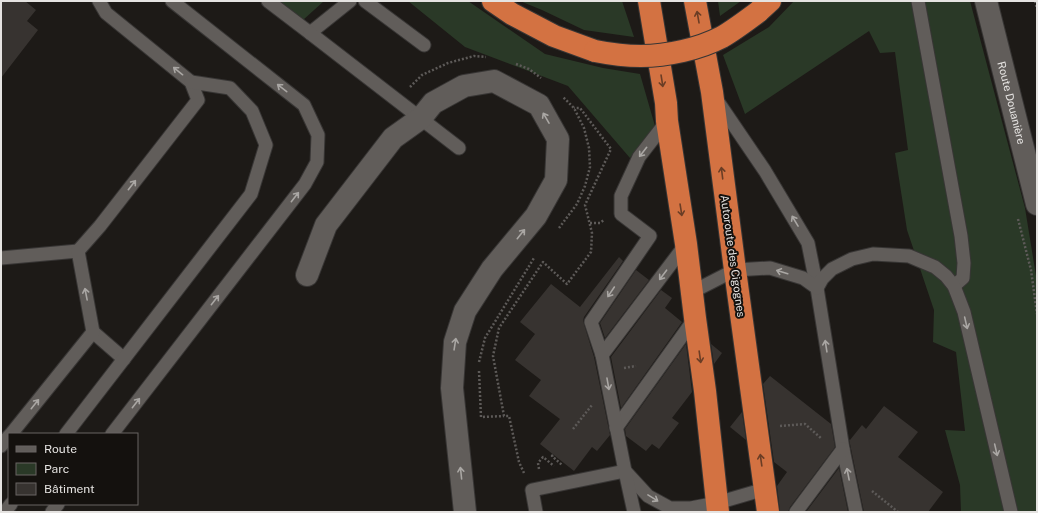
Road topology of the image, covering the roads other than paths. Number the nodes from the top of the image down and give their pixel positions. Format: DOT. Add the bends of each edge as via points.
graph roads {
  1 [pos="99,1"];
  2 [pos="172,1"];
  3 [pos="268,1"];
  4 [pos="350,1"];
  5 [pos="365,1"];
  6 [pos="493,1"];
  7 [pos="649,1"];
  8 [pos="695,1"];
  9 [pos="918,1"];
  10 [pos="986,1"];
  11 [pos="764,7"];
  12 [pos="310,33"];
  13 [pos="424,45"];
  14 [pos="192,82"];
  15 [pos="712,92"];
  16 [pos="421,118"];
  17 [pos="667,121"];
  18 [pos="459,148"];
  19 [pos="1037,204"];
  20 [pos="686,244"];
  21 [pos="78,251"];
  22 [pos="1,258"];
  23 [pos="734,270"];
  24 [pos="307,275"];
  25 [pos="954,286"];
  26 [pos="817,288"];
  27 [pos="692,292"];
  28 [pos="695,318"];
  29 [pos="93,332"];
  30 [pos="602,355"];
  31 [pos="124,359"];
  32 [pos="616,428"];
  33 [pos="12,433"];
  34 [pos="67,433"];
  35 [pos="113,433"];
  36 [pos="8,437"];
  37 [pos="1,446"];
  38 [pos="843,448"];
  39 [pos="625,471"];
  40 [pos="765,489"];
  41 [pos="717,507"];
  42 [pos="465,512"];
  43 [pos="536,512"];
  44 [pos="634,512"];
  45 [pos="768,512"];
  46 [pos="796,512"];
  47 [pos="856,512"];
  48 [pos="1011,512"];
  14 -- 1 [label="lane, one-way" via="106,13"];
  35 -- 2 [label="lane, one-way" via="305,184 317,162 318,135 304,105"];
  3 -- 12 [label="lane"];
  4 -- 12 [label="lane"];
  5 -- 13 [label="lane"];
  6 -- 11 [label="highway, bridge" via="554,36 595,51 642,56 684,50 721,37"];
  7 -- 17 [label="highway, one-way"];
  15 -- 8 [label="highway, Autoroute des Cigognes, one-way"];
  9 -- 25 [label="lane" via="961,236 963,278"];
  10 -- 19 [label="street, Route Douanière"];
  12 -- 16 [label="lane"];
  21 -- 14 [label="lane, one-way" via="198,100"];
  14 -- 31 [label="lane" via="230,88 252,111 266,145 250,194"];
  23 -- 15 [label="highway, Autoroute des Cigognes, one-way"];
  26 -- 15 [label="lane, one-way" via="808,242 765,171"];
  16 -- 18 [label="lane"];
  16 -- 24 [label="street" via="393,138 326,224"];
  42 -- 16 [label="street, one-way" via="452,388 455,342 465,311 492,269 536,216 556,180 558,139 539,104 494,81 464,86 433,103"];
  17 -- 20 [label="highway, one-way"];
  17 -- 30 [label="lane, one-way" via="639,158 621,196 621,214 650,236 591,322"];
  20 -- 27 [label="highway"];
  20 -- 30 [label="lane, one-way"];
  21 -- 22 [label="lane"];
  29 -- 21 [label="lane, one-way"];
  26 -- 23 [label="lane, one-way" via="803,278 770,268"];
  23 -- 27 [label="lane"];
  40 -- 23 [label="highway, Autoroute des Cigognes, one-way"];
  25 -- 26 [label="lane" via="935,267 909,256 873,254 852,259 832,269"];
  25 -- 48 [label="lane, one-way" via="964,312"];
  38 -- 26 [label="lane, one-way"];
  27 -- 28 [label="highway"];
  28 -- 32 [label="lane"];
  28 -- 41 [label="highway, one-way"];
  29 -- 31 [label="lane"];
  33 -- 29 [label="lane, one-way"];
  30 -- 32 [label="lane, one-way"];
  31 -- 34 [label="lane"];
  32 -- 39 [label="lane"];
  36 -- 37 [label="lane"];
  38 -- 46 [label="lane"];
  47 -- 38 [label="lane, one-way"];
  39 -- 41 [label="lane, one-way" via="648,496 670,508"];
  39 -- 43 [label="lane" via="532,490"];
  39 -- 44 [label="lane"];
  40 -- 41 [label="lane"];
  40 -- 45 [label="highway, Autoroute des Cigognes"];
}
